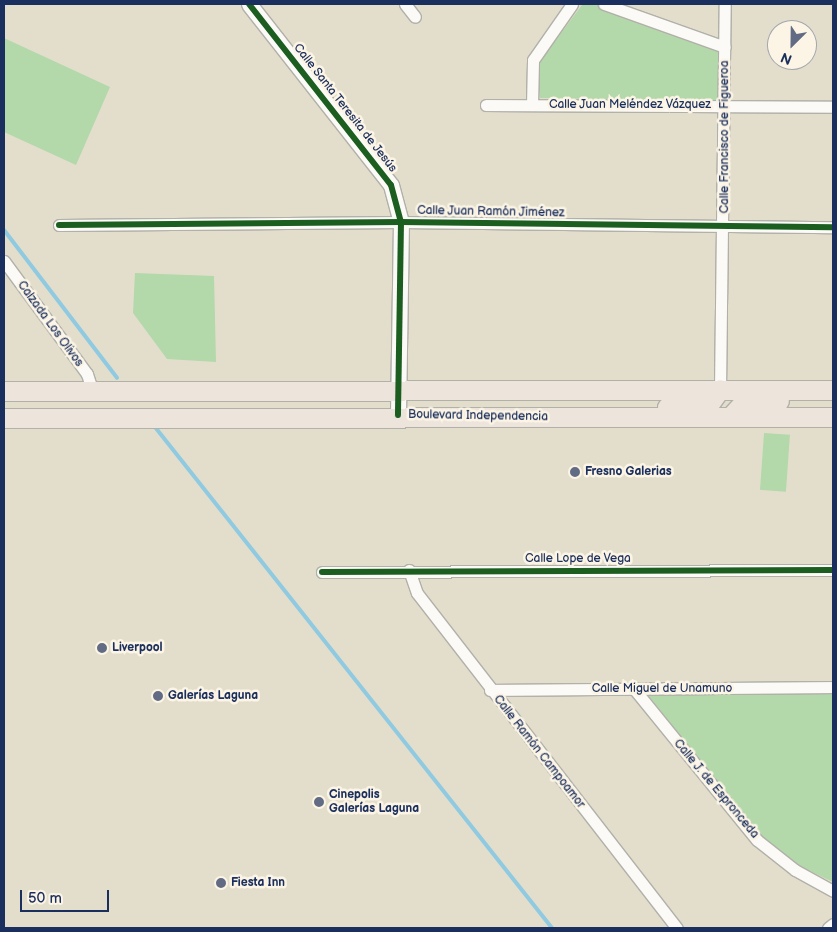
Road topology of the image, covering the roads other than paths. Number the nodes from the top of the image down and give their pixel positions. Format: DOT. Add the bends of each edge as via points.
graph roads {
  1 [pos="405,4"];
  2 [pos="572,4"];
  3 [pos="604,4"];
  4 [pos="725,4"];
  5 [pos="254,5"];
  6 [pos="415,17"];
  7 [pos="726,46"];
  8 [pos="486,105"];
  9 [pos="532,105"];
  10 [pos="726,105"];
  11 [pos="833,106"];
  12 [pos="401,222"];
  13 [pos="59,224"];
  14 [pos="724,225"];
  15 [pos="833,227"];
  16 [pos="4,261"];
  17 [pos="398,388"];
  18 [pos="92,389"];
  19 [pos="214,389"];
  20 [pos="720,390"];
  21 [pos="806,390"];
  22 [pos="833,390"];
  23 [pos="4,391"];
  24 [pos="398,415"];
  25 [pos="142,416"];
  26 [pos="730,417"];
  27 [pos="833,417"];
  28 [pos="4,418"];
  29 [pos="612,418"];
  30 [pos="409,570"];
  31 [pos="833,570"];
  32 [pos="322,572"];
  33 [pos="833,688"];
  34 [pos="490,690"];
  35 [pos="635,690"];
  36 [pos="833,891"];
  37 [pos="833,924"];
  38 [pos="678,928"];
  39 [pos="828,928"];
  1 -- 6 [label="street"];
  2 -- 9 [label="street" via="533,60"];
  3 -- 7 [label="street"];
  4 -- 7 [label="street, Calle Francisco de Figueroa"];
  5 -- 12 [label="street, Calle Santa Teresita de Jesús" via="391,184"];
  7 -- 10 [label="street, Calle Francisco de Figueroa"];
  8 -- 9 [label="street, Calle Juan Meléndez Vázquez"];
  9 -- 10 [label="street, Calle Juan Meléndez Vázquez"];
  10 -- 11 [label="street, Calle Juan Meléndez Vázquez"];
  10 -- 14 [label="street, Calle Francisco de Figueroa"];
  12 -- 13 [label="street, Calle Juan Ramón Jiménez"];
  12 -- 14 [label="street, Calle Juan Ramón Jiménez"];
  12 -- 17 [label="street, Calle Santa Teresita de Jesús"];
  14 -- 15 [label="street, Calle Juan Ramón Jiménez"];
  14 -- 20 [label="street, Calle Francisco de Figueroa"];
  16 -- 18 [label="street, Calzada Los Olivos" via="87,374"];
  17 -- 19 [label="main road"];
  17 -- 20 [label="main road"];
  17 -- 24 [label="street, Calle Santa Teresita de Jesús"];
  18 -- 19 [label="main road"];
  18 -- 23 [label="main road"];
  19 -- 25 [label="main road" via="121,399 126,412"];
  20 -- 21 [label="main road"];
  20 -- 29 [label="main road" via="710,403"];
  21 -- 22 [label="main road"];
  21 -- 26 [label="main road" via="794,400 742,404"];
  24 -- 25 [label="main road, Boulevard Independencia"];
  24 -- 29 [label="main road, Boulevard Independencia"];
  25 -- 28 [label="main road, Boulevard Independencia"];
  26 -- 27 [label="main road, Boulevard Independencia"];
  26 -- 29 [label="main road, Boulevard Independencia"];
  30 -- 31 [label="street, Calle Lope de Vega"];
  30 -- 32 [label="street, Calle Lope de Vega"];
  30 -- 34 [label="street, Calle Ramón Campoamor" via="418,593"];
  33 -- 35 [label="street, Calle Miguel de Unamuno"];
  34 -- 35 [label="street, Calle Miguel de Unamuno"];
  34 -- 38 [label="street, Calle Ramón Campoamor"];
  35 -- 36 [label="street, Calle J. de Espronceda" via="757,840 795,870"];
  37 -- 39 [label="street"];
}
